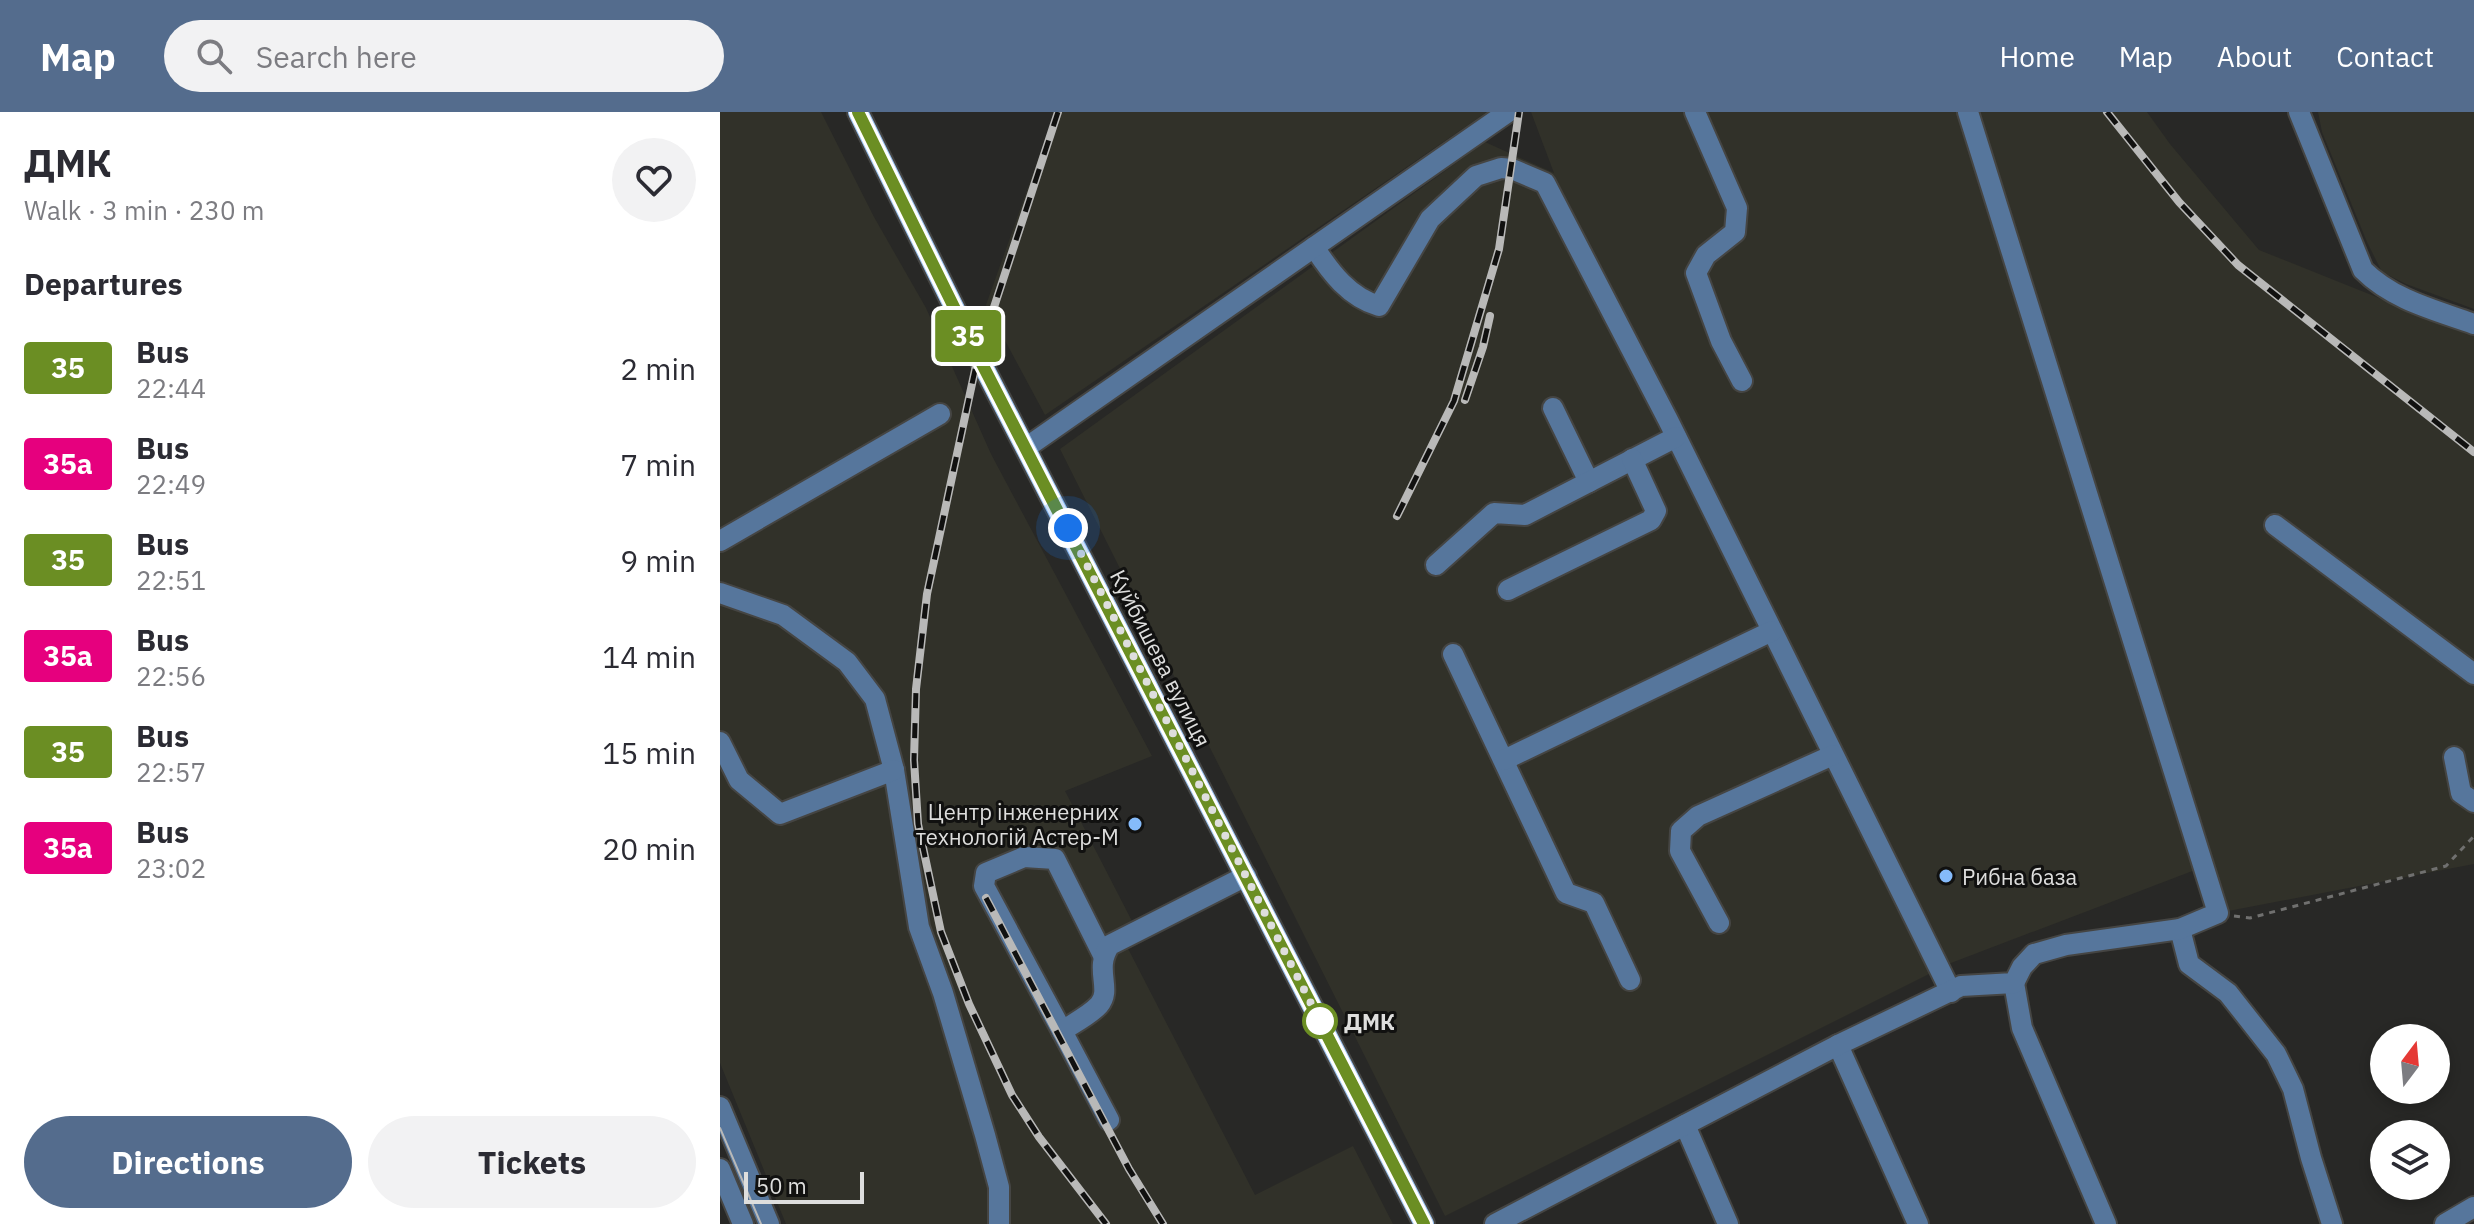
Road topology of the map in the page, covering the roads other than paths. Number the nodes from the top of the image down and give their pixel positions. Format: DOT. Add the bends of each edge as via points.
graph roads {
  1 [pos="858,112"];
  2 [pos="1508,112"];
  3 [pos="1695,112"];
  4 [pos="1968,112"];
  5 [pos="2299,112"];
  6 [pos="1314,247"];
  7 [pos="2474,324"];
  8 [pos="1742,381"];
  9 [pos="1553,408"];
  10 [pos="940,414"];
  11 [pos="1676,437"];
  12 [pos="1027,447"];
  13 [pos="1632,459"];
  14 [pos="1589,482"];
  15 [pos="2275,525"];
  16 [pos="720,541"];
  17 [pos="1436,565"];
  18 [pos="1508,590"];
  19 [pos="720,593"];
  20 [pos="1772,631"];
  21 [pos="1453,654"];
  22 [pos="2474,674"];
  23 [pos="720,742"];
  24 [pos="1833,755"];
  25 [pos="2454,757"];
  26 [pos="1504,760"];
  27 [pos="894,770"];
  28 [pos="2474,802"];
  29 [pos="1246,876"];
  30 [pos="1719,923"];
  31 [pos="2180,929"];
  32 [pos="1103,955"];
  33 [pos="1630,980"];
  34 [pos="2014,983"];
  35 [pos="1951,992"];
  36 [pos="1062,1031"];
  37 [pos="1838,1045"];
  38 [pos="720,1107"];
  39 [pos="1109,1120"];
  40 [pos="1685,1125"];
  41 [pos="720,1169"];
  42 [pos="751,1179"];
  43 [pos="724,1191"];
  44 [pos="2474,1207"];
  45 [pos="1534,1215"];
  46 [pos="743,1224"];
  47 [pos="769,1224"];
  48 [pos="999,1224"];
  49 [pos="1424,1224"];
  50 [pos="1495,1224"];
  51 [pos="1728,1224"];
  52 [pos="1918,1224"];
  53 [pos="2106,1224"];
  54 [pos="2332,1224"];
  55 [pos="2445,1224"];
  1 -- 12 [label="main road, Куйбишева вулиця"];
  2 -- 6 [label="street"];
  3 -- 8 [label="street" via="1737,208 1735,232 1706,255 1696,273"];
  4 -- 31 [label="street" via="2218,913"];
  5 -- 7 [label="street" via="2363,270 2400,297"];
  6 -- 11 [label="street" via="1332,276 1363,302 1379,306 1430,219 1476,176 1512,169 1545,183"];
  6 -- 12 [label="street"];
  9 -- 14 [label="street"];
  10 -- 16 [label="street"];
  11 -- 13 [label="street"];
  11 -- 20 [label="street"];
  12 -- 29 [label="main road, Куйбишева вулиця"];
  13 -- 14 [label="street"];
  13 -- 18 [label="street" via="1656,511 1651,520"];
  14 -- 17 [label="street" via="1525,515 1494,513"];
  15 -- 22 [label="street"];
  19 -- 27 [label="street" via="783,615 847,662 875,699"];
  20 -- 24 [label="street"];
  20 -- 26 [label="street"];
  21 -- 26 [label="street"];
  23 -- 27 [label="street" via="739,780 780,814"];
  24 -- 30 [label="street" via="1698,816 1681,831 1680,851"];
  24 -- 35 [label="street"];
  25 -- 28 [label="street" via="2461,793"];
  26 -- 33 [label="street" via="1566,893 1594,903"];
  27 -- 48 [label="street" via="919,927 985,1135 999,1187"];
  29 -- 32 [label="street" via="1110,945"];
  29 -- 49 [label="main road, Куйбишева вулиця"];
  31 -- 34 [label="street" via="2034,954"];
  31 -- 54 [label="street" via="2189,964 2228,993 2276,1054 2293,1089"];
  32 -- 36 [label="street" via="1104,995 1099,1005"];
  32 -- 36 [label="street" via="1055,859 1024,857 986,873 984,886"];
  34 -- 35 [label="street" via="1961,986"];
  34 -- 53 [label="street" via="2022,1028"];
  35 -- 37 [label="street"];
  36 -- 39 [label="street"];
  37 -- 40 [label="street"];
  37 -- 52 [label="street"];
  38 -- 42 [label="street"];
  40 -- 45 [label="street"];
  40 -- 51 [label="street"];
  41 -- 43 [label="street"];
  42 -- 43 [label="street"];
  42 -- 47 [label="street"];
  43 -- 46 [label="street"];
  44 -- 55 [label="street"];
  45 -- 50 [label="street"];
}
